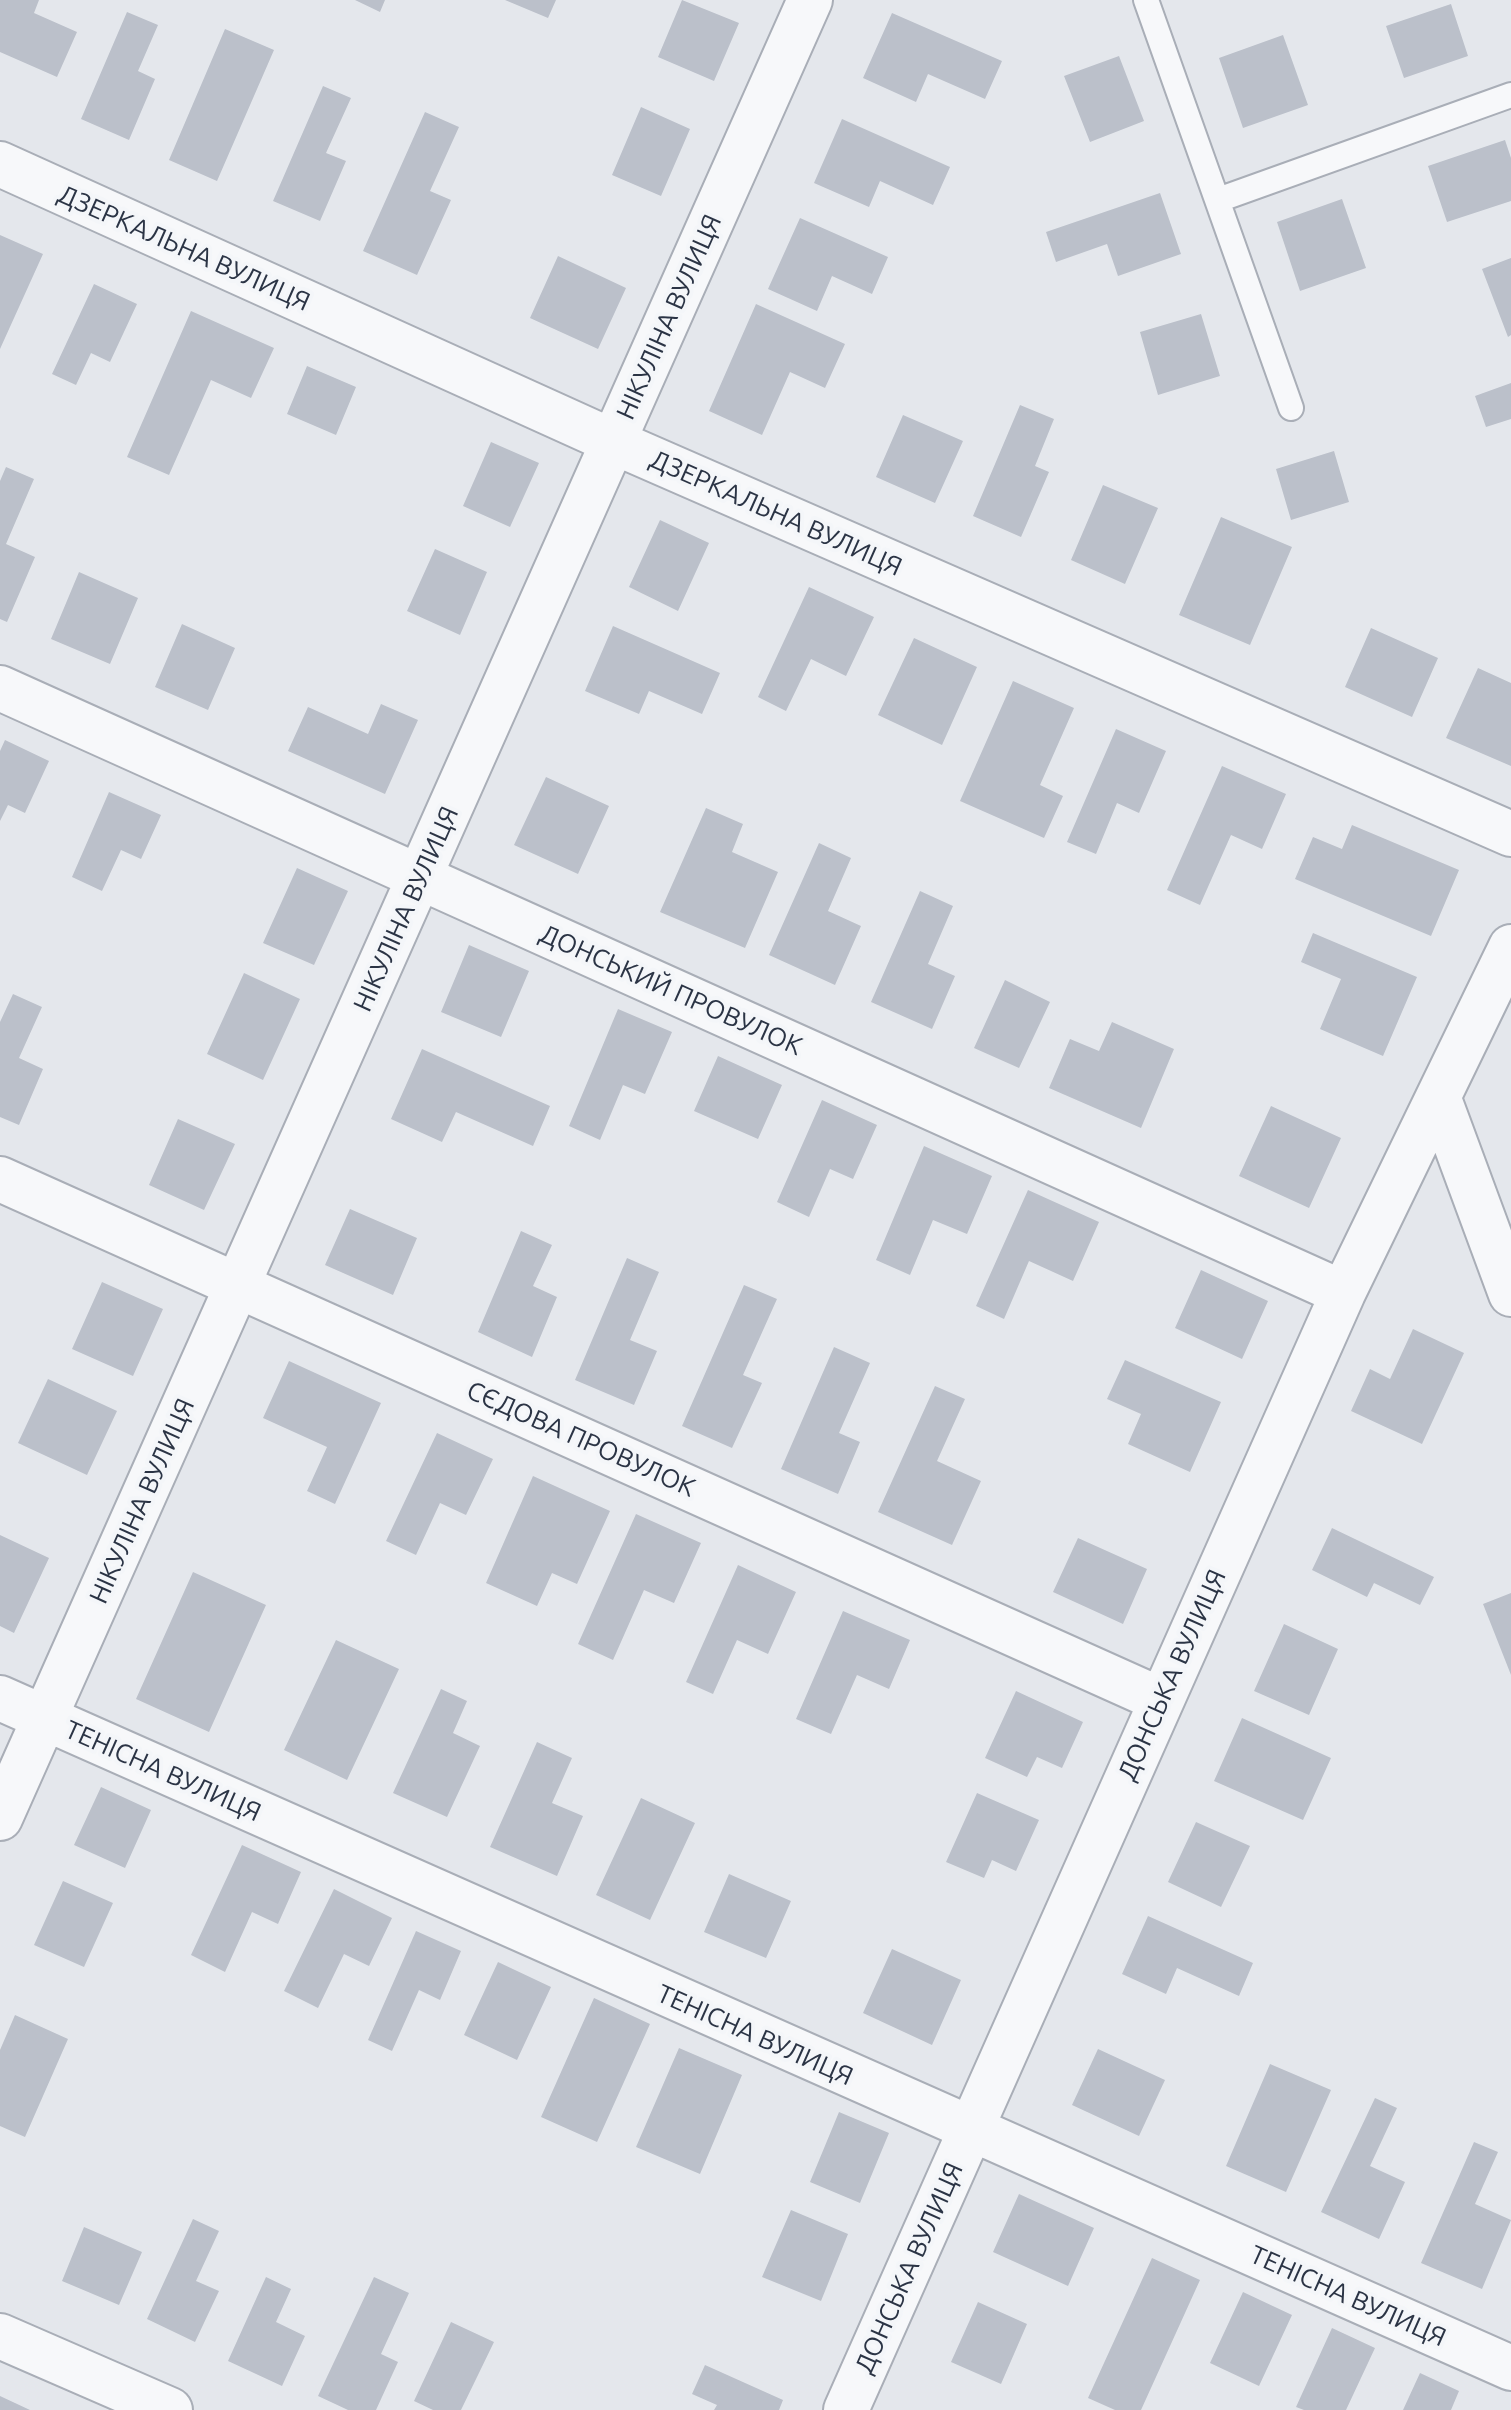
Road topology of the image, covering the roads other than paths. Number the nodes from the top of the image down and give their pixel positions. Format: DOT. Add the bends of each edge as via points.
graph roads {
  1 [pos="810,0"];
  2 [pos="1146,0"];
  3 [pos="1511,95"];
  4 [pos="0,164"];
  5 [pos="1218,200"];
  6 [pos="1291,408"];
  7 [pos="614,442"];
  8 [pos="0,688"];
  9 [pos="1511,834"];
  10 [pos="420,877"];
  11 [pos="1511,947"];
  12 [pos="1439,1099"];
  13 [pos="0,1179"];
  14 [pos="238,1286"];
  15 [pos="1343,1293"];
  16 [pos="1511,1294"];
  17 [pos="0,1698"];
  18 [pos="1161,1700"];
  19 [pos="45,1718"];
  20 [pos="0,1818"];
  21 [pos="970,2131"];
  22 [pos="0,2336"];
  23 [pos="1511,2368"];
  24 [pos="170,2410"];
  25 [pos="846,2410"];
  1 -- 7 [label="street, НІКУЛІНА ВУЛИЦЯ"];
  2 -- 5 [label="lane"];
  3 -- 5 [label="lane"];
  4 -- 7 [label="street, ДЗЕРКАЛЬНА ВУЛИЦЯ"];
  5 -- 6 [label="lane"];
  7 -- 9 [label="street, ДЗЕРКАЛЬНА ВУЛИЦЯ"];
  7 -- 10 [label="street, НІКУЛІНА ВУЛИЦЯ"];
  8 -- 10 [label="street, ДОНСЬКИЙ ПРОВУЛОК"];
  10 -- 14 [label="street, НІКУЛІНА ВУЛИЦЯ"];
  10 -- 15 [label="street, ДОНСЬКИЙ ПРОВУЛОК"];
  11 -- 12 [label="street, ДОНСЬКА ВУЛИЦЯ"];
  12 -- 15 [label="street, ДОНСЬКА ВУЛИЦЯ"];
  12 -- 16 [label="street"];
  13 -- 14 [label="street, СЄДОВА ПРОВУЛОК"];
  14 -- 18 [label="street, СЄДОВА ПРОВУЛОК"];
  14 -- 19 [label="street, НІКУЛІНА ВУЛИЦЯ"];
  15 -- 18 [label="street, ДОНСЬКА ВУЛИЦЯ"];
  17 -- 19 [label="street, ТЕНІСНА ВУЛИЦЯ"];
  18 -- 21 [label="street, ДОНСЬКА ВУЛИЦЯ"];
  19 -- 20 [label="street, НІКУЛІНА ВУЛИЦЯ"];
  19 -- 21 [label="street, ТЕНІСНА ВУЛИЦЯ"];
  21 -- 23 [label="street, ТЕНІСНА ВУЛИЦЯ"];
  21 -- 25 [label="street, ДОНСЬКА ВУЛИЦЯ"];
  22 -- 24 [label="street"];
}
